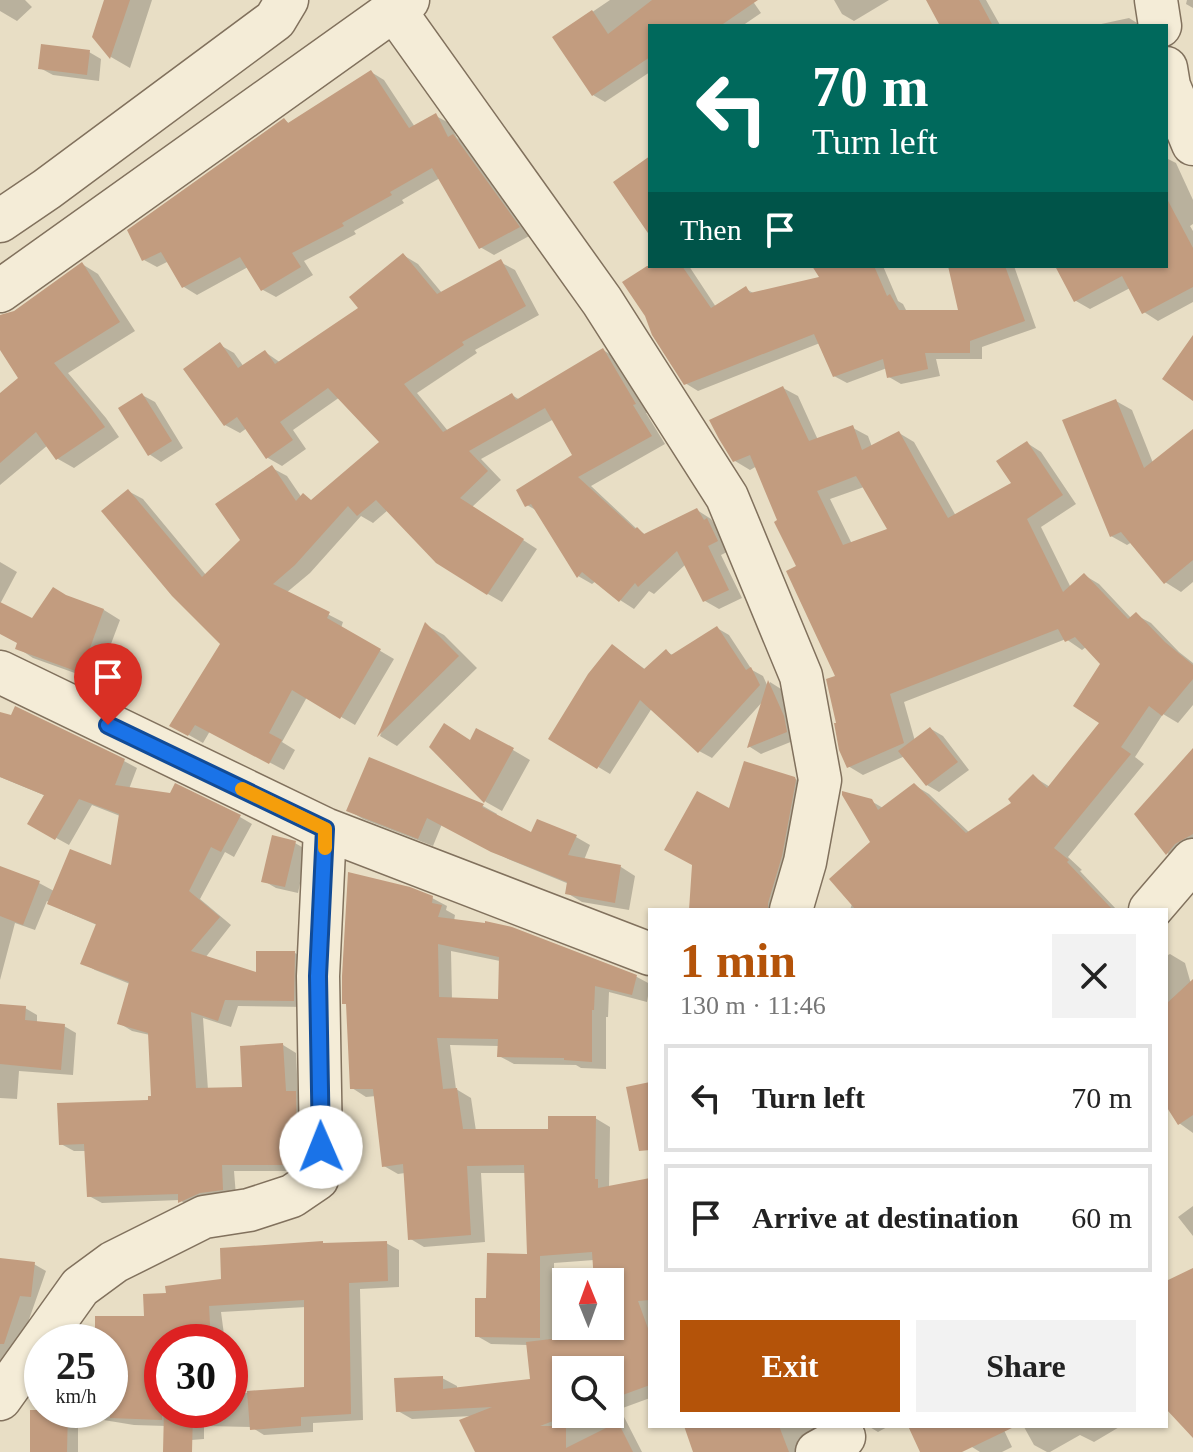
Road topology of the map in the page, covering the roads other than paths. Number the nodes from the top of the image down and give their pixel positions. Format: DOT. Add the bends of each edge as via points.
graph roads {
  1 [pos="287,0"];
  2 [pos="1156,0"];
  3 [pos="402,6"];
  4 [pos="1160,24"];
  5 [pos="1168,80"];
  6 [pos="1193,144"];
  7 [pos="0,221"];
  8 [pos="0,291"];
  9 [pos="0,672"];
  10 [pos="325,829"];
  11 [pos="1193,860"];
  12 [pos="792,908"];
  13 [pos="1152,908"];
  14 [pos="648,953"];
  15 [pos="0,1399"];
  1 -- 7 [label="street" via="275,20"];
  2 -- 4 [label="street"];
  3 -- 8 [label="street"];
  3 -- 12 [label="street" via="727,497 801,676 820,780"];
  5 -- 6 [label="street"];
  9 -- 10 [label="street"];
  10 -- 14 [label="street"];
  10 -- 15 [label="street" via="317,1179 292,1196 204,1217 114,1262 80,1287"];
  11 -- 13 [label="street"];
}
